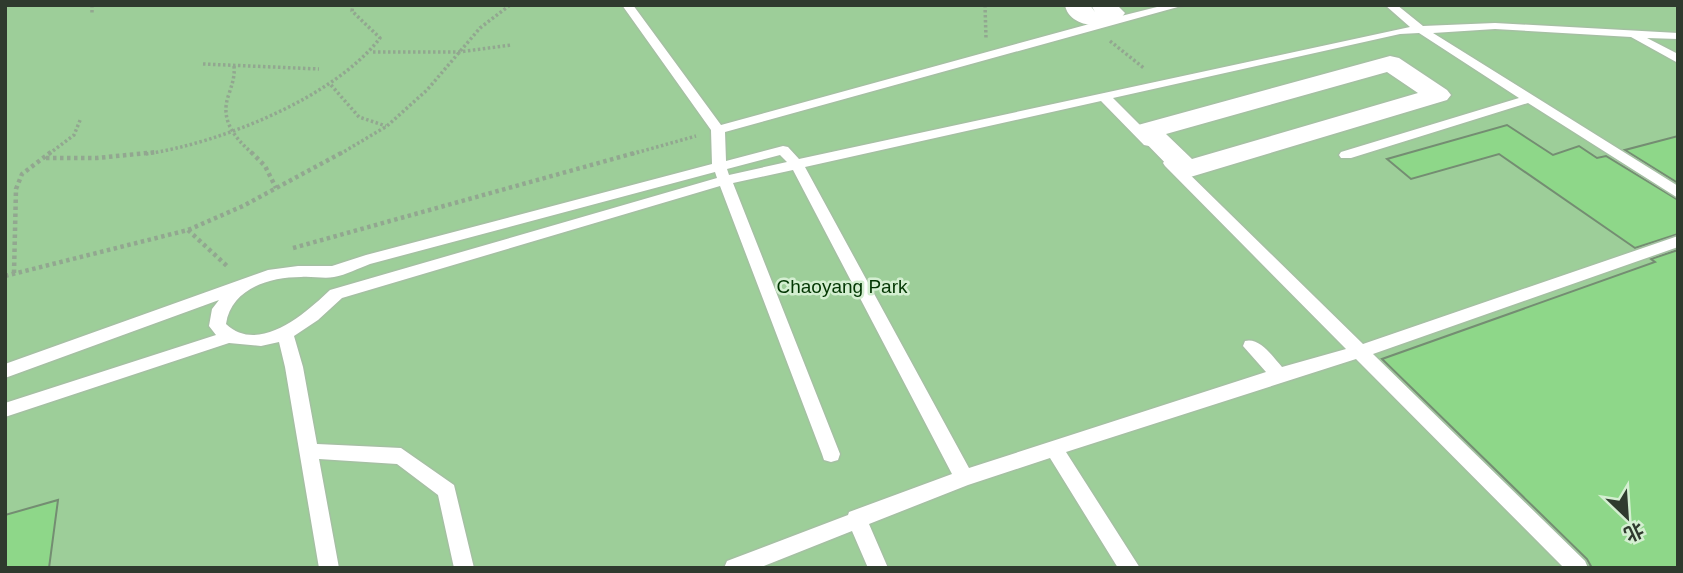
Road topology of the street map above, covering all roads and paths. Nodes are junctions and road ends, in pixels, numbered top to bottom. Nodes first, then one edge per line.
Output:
1 (92, 5) edge
2 (353, 5) edge
3 (510, 5) edge
4 (627, 5) edge
5 (985, 5) edge
6 (1079, 5) edge
7 (1102, 5) edge
8 (1180, 5) edge
9 (1390, 5) edge
10 (92, 15) dead end
11 (1088, 28) junction
12 (1418, 28) junction
13 (1632, 34) junction
14 (1678, 36) edge
15 (511, 45) dead end
16 (372, 52) junction
17 (459, 52) junction
18 (979, 59) junction
19 (1678, 59) edge
20 (204, 64) dead end
21 (234, 66) junction
22 (319, 69) dead end
23 (1165, 84) junction
24 (331, 85) junction
25 (1438, 95) joint
26 (1105, 98) junction
27 (1529, 99) junction
28 (81, 118) dead end
29 (387, 126) junction
30 (718, 130) junction
31 (228, 131) junction
32 (1346, 155) dead end
33 (46, 158) junction
34 (797, 166) junction
35 (722, 173) junction
36 (276, 188) junction
37 (1678, 193) edge
38 (188, 230) junction
39 (1678, 241) edge
40 (292, 248) dead end
41 (238, 263) dead end
42 (333, 272) junction
43 (14, 273) junction
44 (5, 276) edge
45 (240, 285) junction
46 (336, 294) junction
47 (285, 335) junction
48 (229, 337) junction
49 (1251, 346) dead end
50 (1361, 351) junction
51 (5, 371) edge
52 (1279, 375) junction
53 (5, 410) edge
54 (1053, 447) junction
55 (309, 450) junction
56 (831, 454) dead end
57 (964, 478) junction
58 (856, 518) junction
59 (330, 568) edge
60 (464, 568) edge
61 (734, 568) edge
62 (878, 568) edge
63 (1130, 568) edge
64 (1578, 568) edge

1 - 10 path
2 - 16 path
3 - 17 path
4 - 30 lane
5 - 18 path
6 - 7 street
8 - 11 lane
9 - 12 lane
11 - 18 lane
11 - 23 path
12 - 13 lane
12 - 23 lane
12 - 27 lane
13 - 14 lane
13 - 19 lane
15 - 17 path
16 - 17 path
16 - 24 path
17 - 29 path
18 - 30 lane
20 - 21 path
21 - 22 path
21 - 31 path
23 - 26 lane
24 - 29 path
24 - 31 path
25 - 25 street
26 - 34 lane
26 - 50 lane
27 - 32 lane
27 - 37 lane
28 - 33 path
29 - 36 path
30 - 35 lane
30 - 40 path
31 - 33 path
31 - 36 path
33 - 43 path
34 - 35 lane
34 - 57 lane
35 - 42 lane
35 - 46 lane
35 - 56 lane
36 - 38 path
38 - 41 path
38 - 43 path
39 - 50 lane
42 - 45 lane
42 - 46 lane
43 - 44 path
45 - 48 lane
45 - 51 lane
46 - 47 lane
47 - 48 lane
47 - 55 lane
48 - 53 lane
49 - 52 lane
50 - 52 lane
50 - 64 lane
52 - 54 lane
54 - 57 lane
54 - 63 lane
55 - 59 lane
55 - 60 lane
57 - 58 lane
58 - 61 lane
58 - 62 lane

